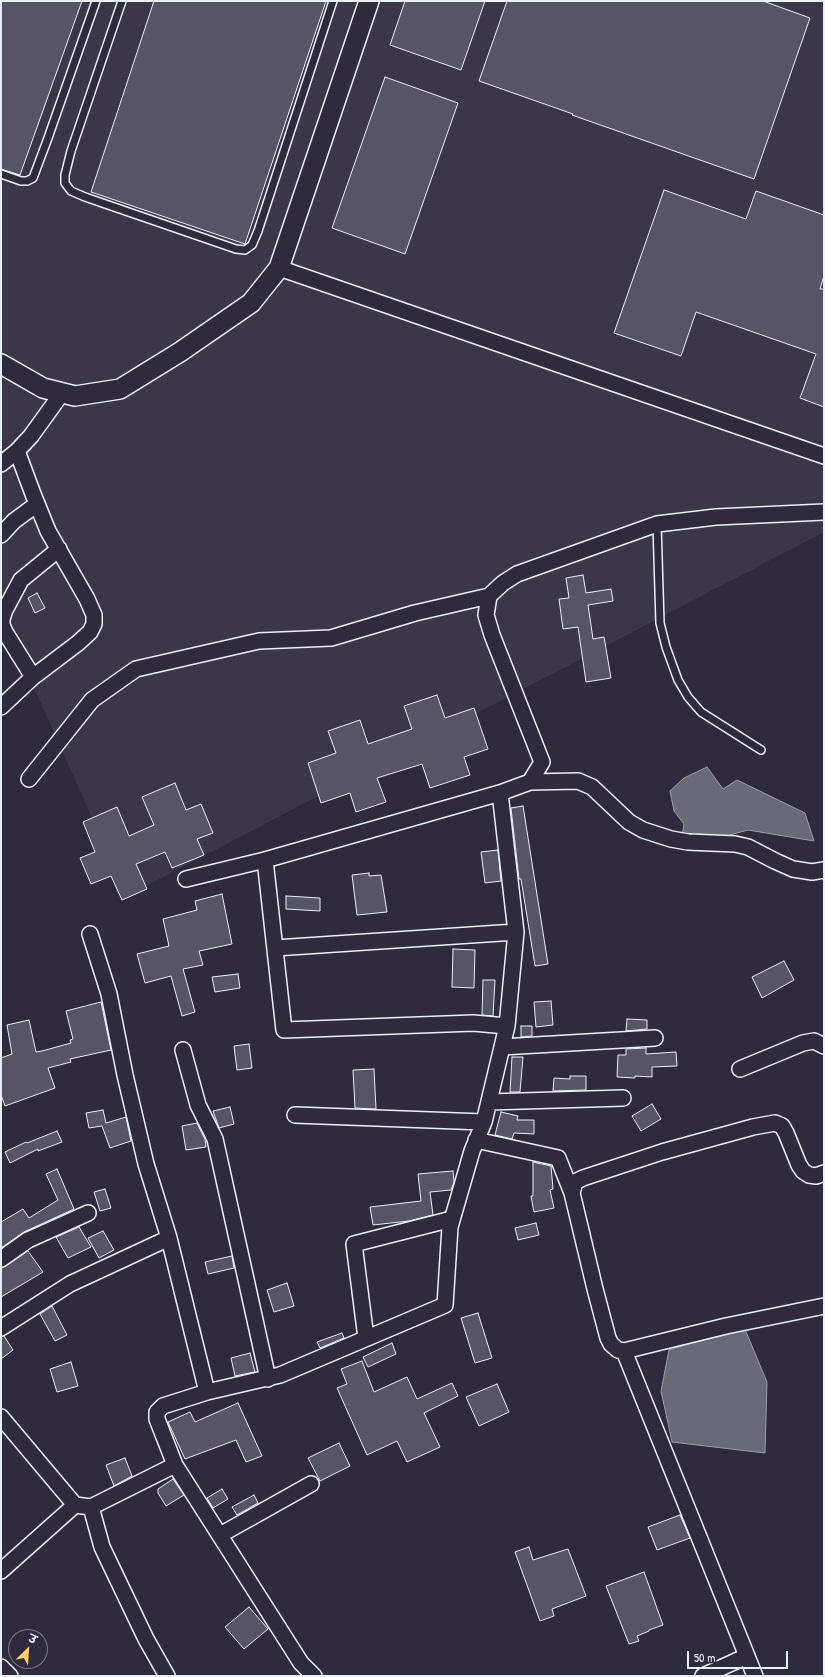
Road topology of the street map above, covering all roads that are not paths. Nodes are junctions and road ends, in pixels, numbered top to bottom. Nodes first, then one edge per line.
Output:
1 (96, 1) edge
2 (122, 1) edge
3 (333, 1) edge
4 (369, 1) edge
5 (1, 174) edge
6 (279, 268) junction
7 (1, 364) edge
8 (62, 393) junction
9 (17, 451) junction
10 (824, 456) edge
11 (1, 464) edge
12 (37, 504) junction
13 (824, 512) edge
14 (657, 524) junction
15 (1, 534) edge
16 (59, 550) junction
17 (489, 596) junction
18 (33, 677) junction
19 (1, 707) edge
20 (761, 750) dead end
21 (28, 780) dead end
22 (530, 782) junction
23 (500, 793) junction
24 (265, 860) junction
25 (824, 870) edge
26 (186, 879) dead end
27 (516, 932) junction
28 (90, 934) dead end
29 (275, 948) junction
30 (507, 1026) junction
31 (655, 1038) dead end
32 (824, 1046) edge
33 (502, 1047) junction
34 (183, 1050) dead end
35 (740, 1069) dead end
36 (623, 1098) dead end
37 (489, 1102) junction
38 (295, 1115) dead end
39 (484, 1122) junction
40 (476, 1140) junction
41 (824, 1173) edge
42 (572, 1193) junction
43 (88, 1213) dead end
44 (452, 1219) junction
45 (169, 1238) junction
46 (1, 1259) edge
47 (824, 1306) edge
48 (1, 1328) edge
49 (366, 1338) junction
50 (624, 1351) junction
51 (268, 1379) junction
52 (207, 1392) junction
53 (1, 1417) edge
54 (175, 1465) junction
55 (311, 1484) dead end
56 (75, 1505) junction
57 (91, 1507) junction
58 (220, 1535) junction
59 (1, 1571) edge
60 (747, 1656) junction
61 (1, 1667) edge
62 (300, 1670) edge
63 (10, 1676) edge
64 (168, 1676) edge
65 (314, 1676) edge
66 (703, 1676) edge
67 (755, 1676) edge

1 - 5 lane
2 - 3 lane
4 - 6 street
6 - 8 street
6 - 10 street
7 - 8 street
8 - 9 street
9 - 11 street
9 - 12 street
12 - 15 street
12 - 16 street
13 - 14 street
14 - 17 street
14 - 20 lane
16 - 18 street
16 - 18 street
17 - 21 street
17 - 22 street
18 - 19 street
22 - 23 street
22 - 25 street
23 - 24 street
23 - 27 street
24 - 26 street
24 - 29 street
27 - 29 street
27 - 30 street
28 - 45 street
29 - 30 street
30 - 33 street
31 - 33 street
32 - 35 street
33 - 37 street
34 - 51 street
36 - 37 street
37 - 39 street
38 - 39 street
39 - 40 street
40 - 42 street
40 - 44 street
41 - 42 street
42 - 50 street
43 - 46 street
44 - 49 street
44 - 49 street
45 - 48 street
45 - 52 street
47 - 50 street
49 - 51 street
50 - 60 street
51 - 52 street
52 - 54 street
53 - 56 street
54 - 57 street
54 - 58 street
55 - 58 street
56 - 57 street
56 - 59 street
57 - 64 street
58 - 62 street
60 - 66 street
60 - 67 street
61 - 63 street
62 - 65 street

